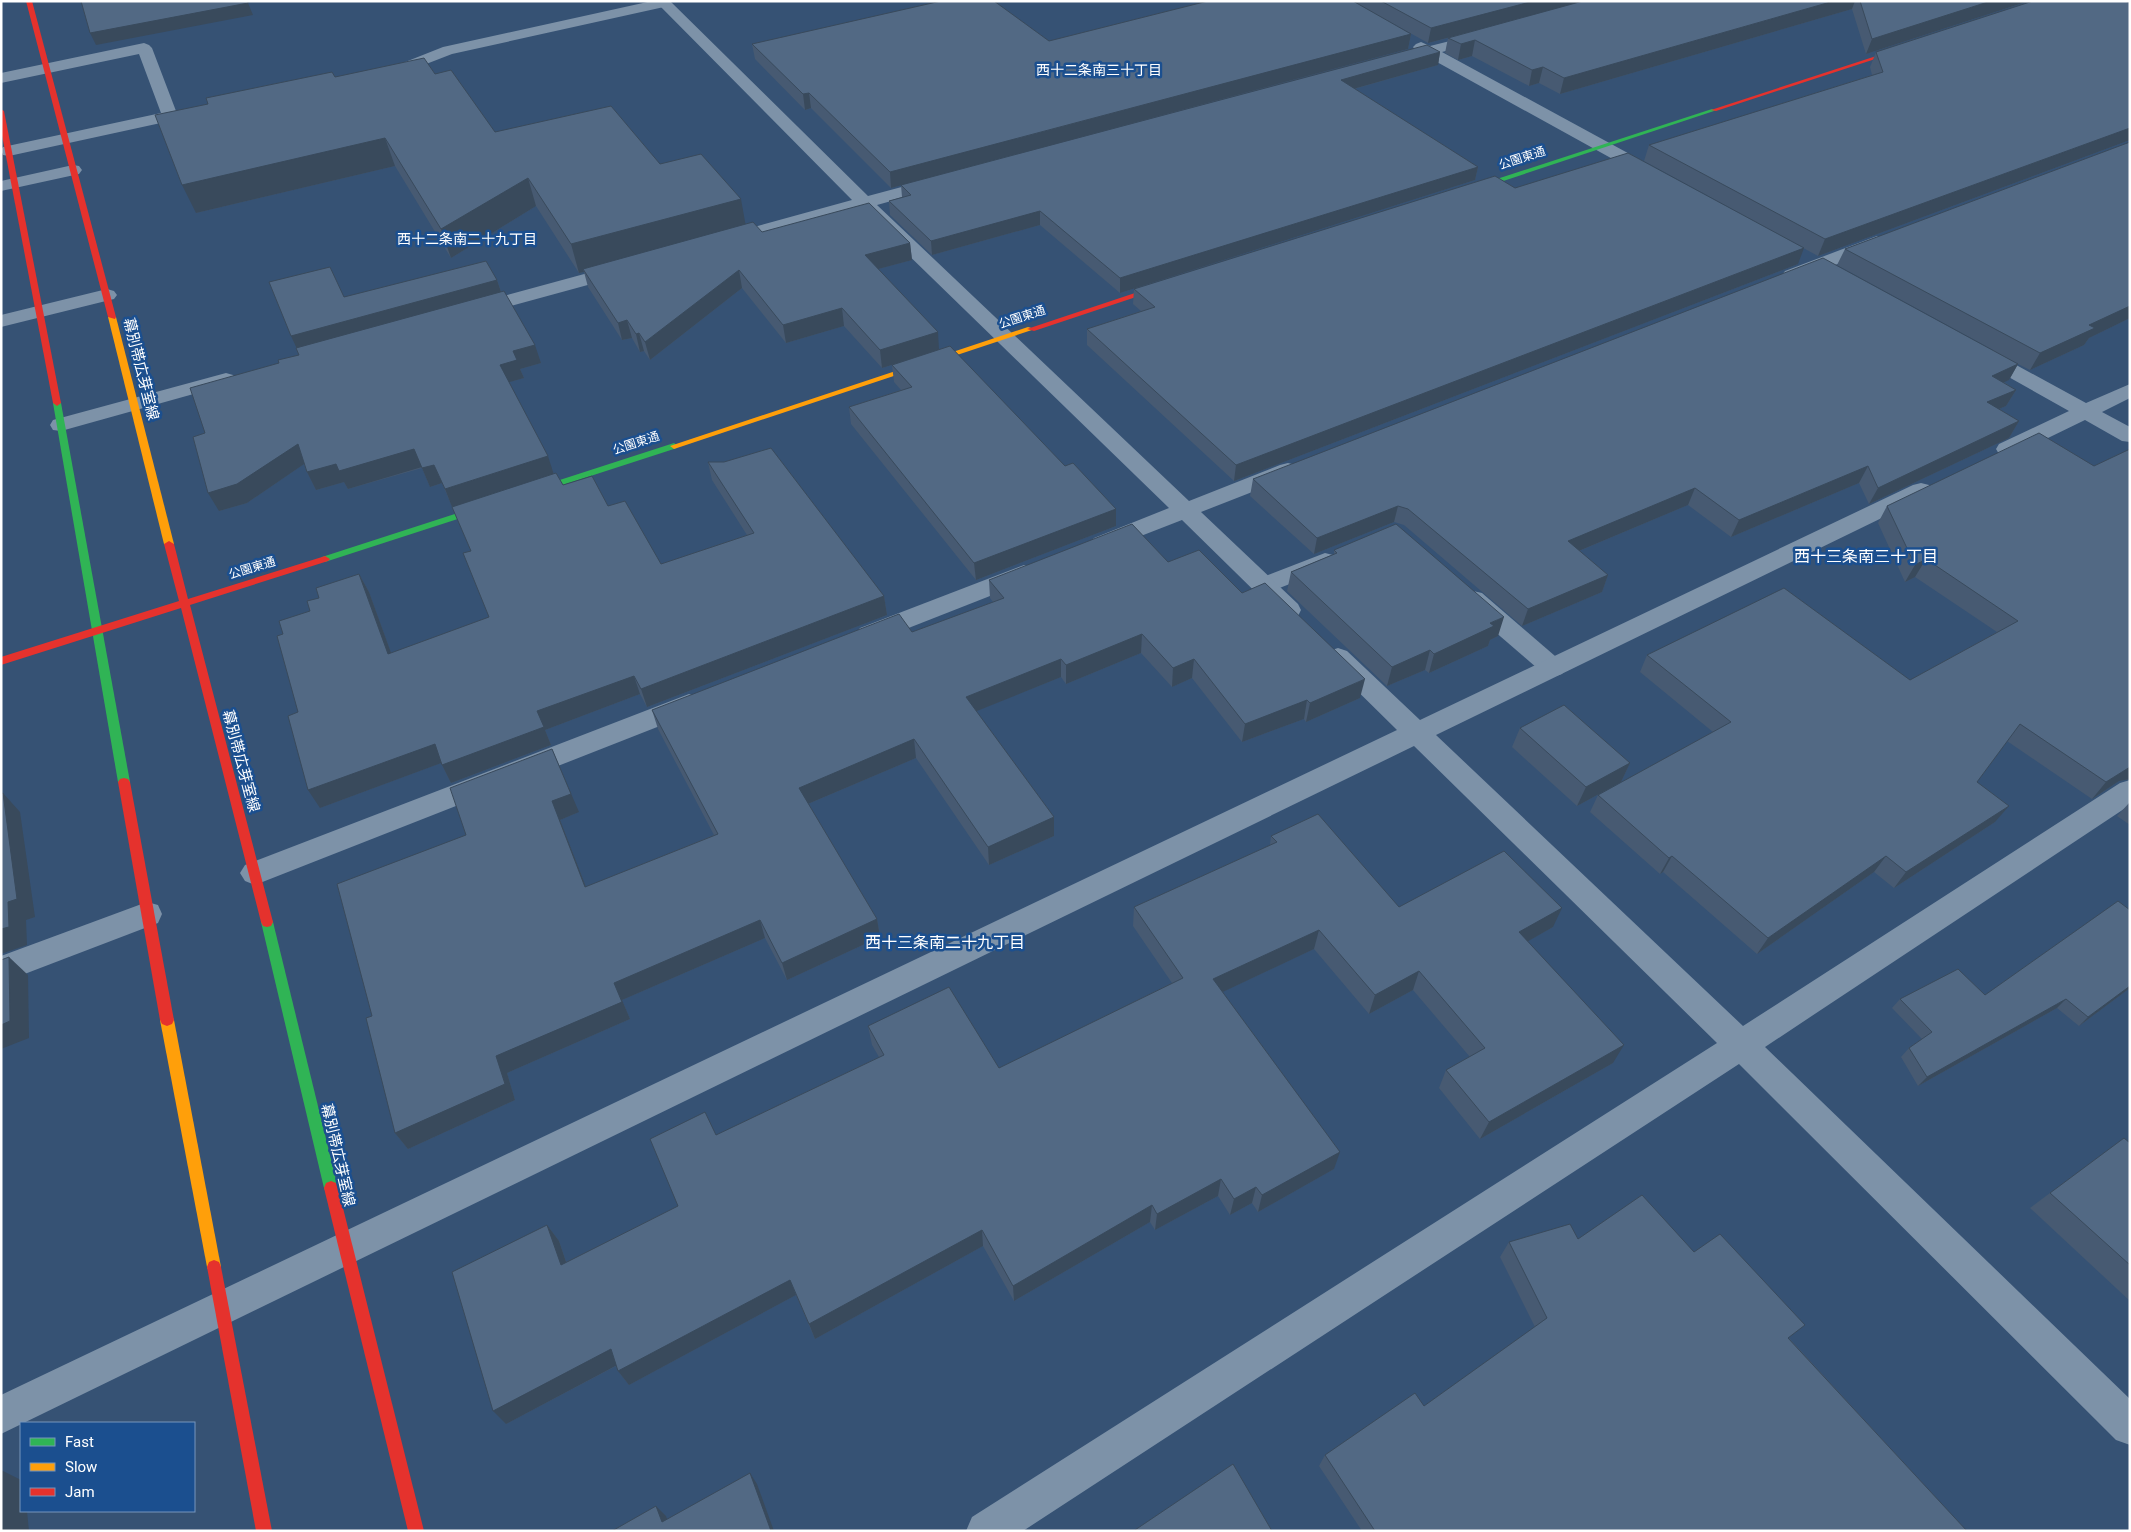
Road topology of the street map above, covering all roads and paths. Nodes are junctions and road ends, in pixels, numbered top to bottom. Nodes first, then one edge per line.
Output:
1 (28, 1) edge
2 (663, 2) edge
3 (1496, 33) edge
4 (1404, 38) edge
5 (1922, 43) edge
6 (1429, 51) junction
7 (1381, 64) edge
8 (46, 68) junction
9 (1, 78) edge
10 (374, 79) edge
11 (1, 111) edge
12 (207, 113) edge
13 (170, 116) junction
14 (66, 138) junction
15 (1602, 146) junction
16 (9, 151) junction
17 (73, 170) junction
18 (960, 177) edge
19 (1666, 181) edge
20 (8, 184) edge
21 (1450, 196) edge
22 (864, 202) junction
23 (1901, 233) edge
24 (710, 245) edge
25 (634, 266) edge
26 (1772, 282) edge
27 (1175, 283) edge
28 (107, 295) junction
29 (39, 312) junction
30 (461, 314) edge
31 (1, 321) edge
32 (1005, 337) junction
33 (1965, 345) edge
34 (240, 375) edge
35 (2130, 390) edge
36 (135, 404) junction
37 (2085, 411) junction
38 (61, 425) junction
39 (2130, 436) edge
40 (1987, 458) edge
41 (1307, 463) edge
42 (1943, 480) edge
43 (1186, 510) junction
44 (1083, 550) edge
45 (1343, 554) edge
46 (1046, 564) edge
47 (1455, 584) edge
48 (1264, 586) junction
49 (184, 603) junction
50 (98, 630) junction
51 (851, 641) edge
52 (1, 660) edge
53 (1553, 668) junction
54 (711, 695) edge
55 (1418, 733) junction
56 (2130, 791) edge
57 (255, 873) junction
58 (147, 914) junction
59 (1, 970) edge
60 (1742, 1045) junction
61 (345, 1249) junction
62 (221, 1308) junction
63 (1, 1415) edge
64 (2130, 1426) edge
65 (264, 1531) edge
66 (416, 1531) edge
67 (986, 1531) edge

1 - 8 main road, 幕別帯広芽室線
2 - 10 street
2 - 22 street
3 - 6 street
4 - 6 street
5 - 15 main road, 公園東通
6 - 7 street
6 - 15 street
8 - 9 street
8 - 13 street
8 - 14 main road, 幕別帯広芽室線
11 - 16 main road
12 - 13 street
13 - 14 street
14 - 16 street
14 - 17 main road, 幕別帯広芽室線
15 - 19 street
15 - 21 main road, 公園東通
16 - 20 main road
17 - 20 street
17 - 28 main road, 幕別帯広芽室線
18 - 22 street
20 - 29 main road
22 - 24 street
22 - 32 street
23 - 26 street
25 - 30 street
27 - 32 main road, 公園東通
28 - 29 street
28 - 36 main road, 幕別帯広芽室線
29 - 31 street
29 - 38 main road
32 - 43 street
32 - 49 main road, 公園東通
33 - 37 street
34 - 36 street
35 - 37 street
36 - 38 street
36 - 49 main road, 幕別帯広芽室線
37 - 39 street
37 - 40 street
38 - 50 main road
41 - 43 street
42 - 53 street
43 - 44 street
43 - 48 street
45 - 48 street
46 - 51 street
47 - 53 street
48 - 55 street
49 - 50 main road, 公園東通
49 - 57 main road, 幕別帯広芽室線
50 - 52 main road, 公園東通
50 - 58 main road
53 - 55 street
54 - 57 street
55 - 60 street
55 - 61 street
56 - 60 street
57 - 61 main road, 幕別帯広芽室線
58 - 59 street
58 - 62 main road
60 - 64 street
60 - 67 street
61 - 62 street
61 - 66 main road, 幕別帯広芽室線
62 - 63 street
62 - 65 main road

